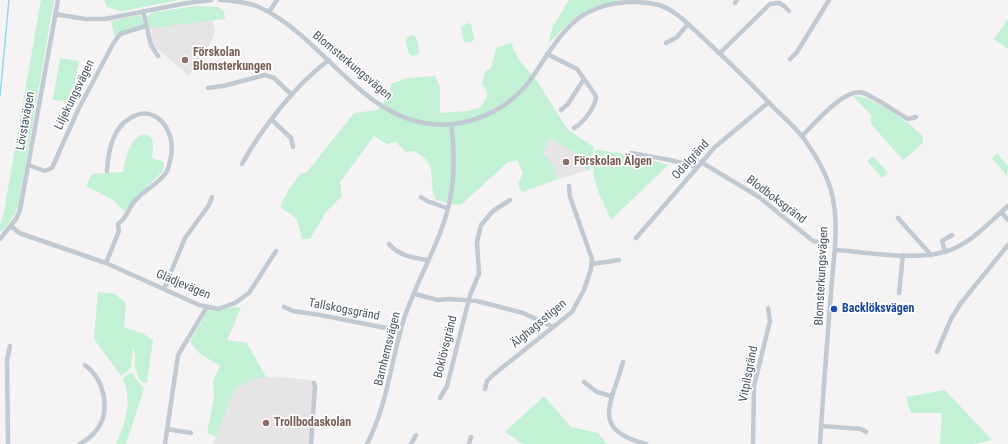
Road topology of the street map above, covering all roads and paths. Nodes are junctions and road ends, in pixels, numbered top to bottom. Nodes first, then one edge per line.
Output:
1 (58, 0) edge
2 (210, 0) edge
3 (220, 0) edge
4 (277, 0) edge
5 (829, 0) edge
6 (229, 1) edge
7 (662, 3) edge
8 (789, 11) dead end
9 (143, 12) junction
10 (269, 12) junction
11 (54, 14) junction
12 (688, 24) junction
13 (146, 26) junction
14 (666, 42) dead end
15 (720, 53) junction
16 (547, 54) junction
17 (158, 56) dead end
18 (790, 59) dead end
19 (329, 60) junction
20 (584, 79) junction
21 (208, 88) dead end
22 (292, 95) junction
23 (769, 102) junction
24 (561, 110) dead end
25 (916, 118) dead end
26 (272, 120) junction
27 (451, 124) junction
28 (574, 128) dead end
29 (802, 136) junction
30 (293, 147) dead end
31 (631, 153) dead end
32 (701, 162) junction
33 (242, 164) dead end
34 (28, 166) junction
35 (697, 167) junction
36 (107, 170) dead end
37 (569, 186) dead end
38 (212, 197) dead end
39 (421, 197) dead end
40 (510, 200) dead end
41 (1008, 206) edge
42 (447, 208) junction
43 (1001, 212) junction
44 (898, 218) dead end
45 (1008, 220) edge
46 (11, 226) junction
47 (952, 235) dead end
48 (636, 238) dead end
49 (0, 239) edge
50 (818, 242) dead end
51 (389, 244) dead end
52 (1008, 245) edge
53 (835, 250) junction
54 (276, 251) dead end
55 (945, 252) junction
56 (903, 255) junction
57 (931, 255) junction
58 (428, 260) junction
59 (619, 260) dead end
60 (106, 263) junction
61 (592, 264) junction
62 (164, 289) junction
63 (899, 293) dead end
64 (415, 294) junction
65 (469, 299) junction
66 (207, 308) junction
67 (284, 308) dead end
68 (768, 308) dead end
69 (553, 327) junction
70 (401, 331) junction
71 (10, 346) dead end
72 (937, 352) dead end
73 (623, 362) dead end
74 (86, 365) dead end
75 (584, 382) dead end
76 (314, 383) dead end
77 (485, 389) dead end
78 (611, 396) junction
79 (440, 398) dead end
80 (821, 426) junction
81 (167, 429) junction
82 (866, 432) dead end
83 (191, 433) dead end
84 (416, 435) dead end
85 (471, 437) dead end
86 (8, 444) edge
87 (80, 444) edge
88 (166, 444) edge
89 (311, 444) edge
90 (367, 444) edge
91 (411, 444) edge
92 (469, 444) edge
93 (646, 444) edge
94 (753, 444) edge
95 (820, 444) edge

1 - 11 street, Lövstavägen
2 - 9 street
3 - 6 street, Blomsterkungsvägen
4 - 10 street
5 - 18 street
6 - 10 street, Blomsterkungsvägen
7 - 12 street, Blomsterkungsvägen
7 - 16 street, Blomsterkungsvägen
8 - 15 street
9 - 11 street
9 - 13 street
10 - 19 street, Blomsterkungsvägen
11 - 34 street, Lövstavägen
12 - 14 street
12 - 15 street, Blomsterkungsvägen
13 - 17 street
13 - 34 street, Liljekungsvägen
15 - 23 street, Blomsterkungsvägen
16 - 20 street
16 - 27 street, Blomsterkungsvägen
19 - 22 street
19 - 27 street, Blomsterkungsvägen
20 - 24 street
20 - 28 street
21 - 22 street
22 - 26 street
23 - 29 street, Blomsterkungsvägen
23 - 32 street, Odalgränd
25 - 29 street
26 - 30 street
26 - 33 street
27 - 42 street, Barnhemsvägen
29 - 53 street, Blomsterkungsvägen
31 - 35 street
32 - 35 street, Odalgränd
32 - 50 street, Blodboksgränd
34 - 46 street, Lövstavägen
35 - 48 street, Odalgränd
36 - 60 street
37 - 61 street, Älghagsstigen
38 - 62 street
39 - 42 street
40 - 65 street, Boklövsgränd
41 - 43 street
42 - 58 street, Barnhemsvägen
43 - 45 street
43 - 55 street
44 - 57 street
46 - 49 street, Lövstavägen
46 - 60 street, Glädjevägen
47 - 55 street
51 - 58 street
52 - 72 street
53 - 56 street
53 - 80 street, Blomsterkungsvägen
54 - 66 street, Glädjevägen
55 - 57 street
56 - 57 street
56 - 63 street
58 - 64 street, Barnhemsvägen
59 - 61 street
60 - 62 street, Glädjevägen
61 - 69 street, Älghagsstigen
62 - 66 street, Glädjevägen
64 - 65 street
64 - 70 street, Barnhemsvägen
65 - 69 street
65 - 79 street, Boklövsgränd
66 - 81 street
67 - 70 street, Tallskogsgränd
68 - 94 street, Vitpilsgränd
69 - 77 street, Älghagsstigen
70 - 90 street, Barnhemsvägen
71 - 86 street
73 - 78 street
74 - 87 street
75 - 78 street
76 - 89 street
78 - 93 street
80 - 82 street
80 - 95 street, Blomsterkungsvägen
81 - 83 street
81 - 88 street
84 - 91 street
85 - 92 street

